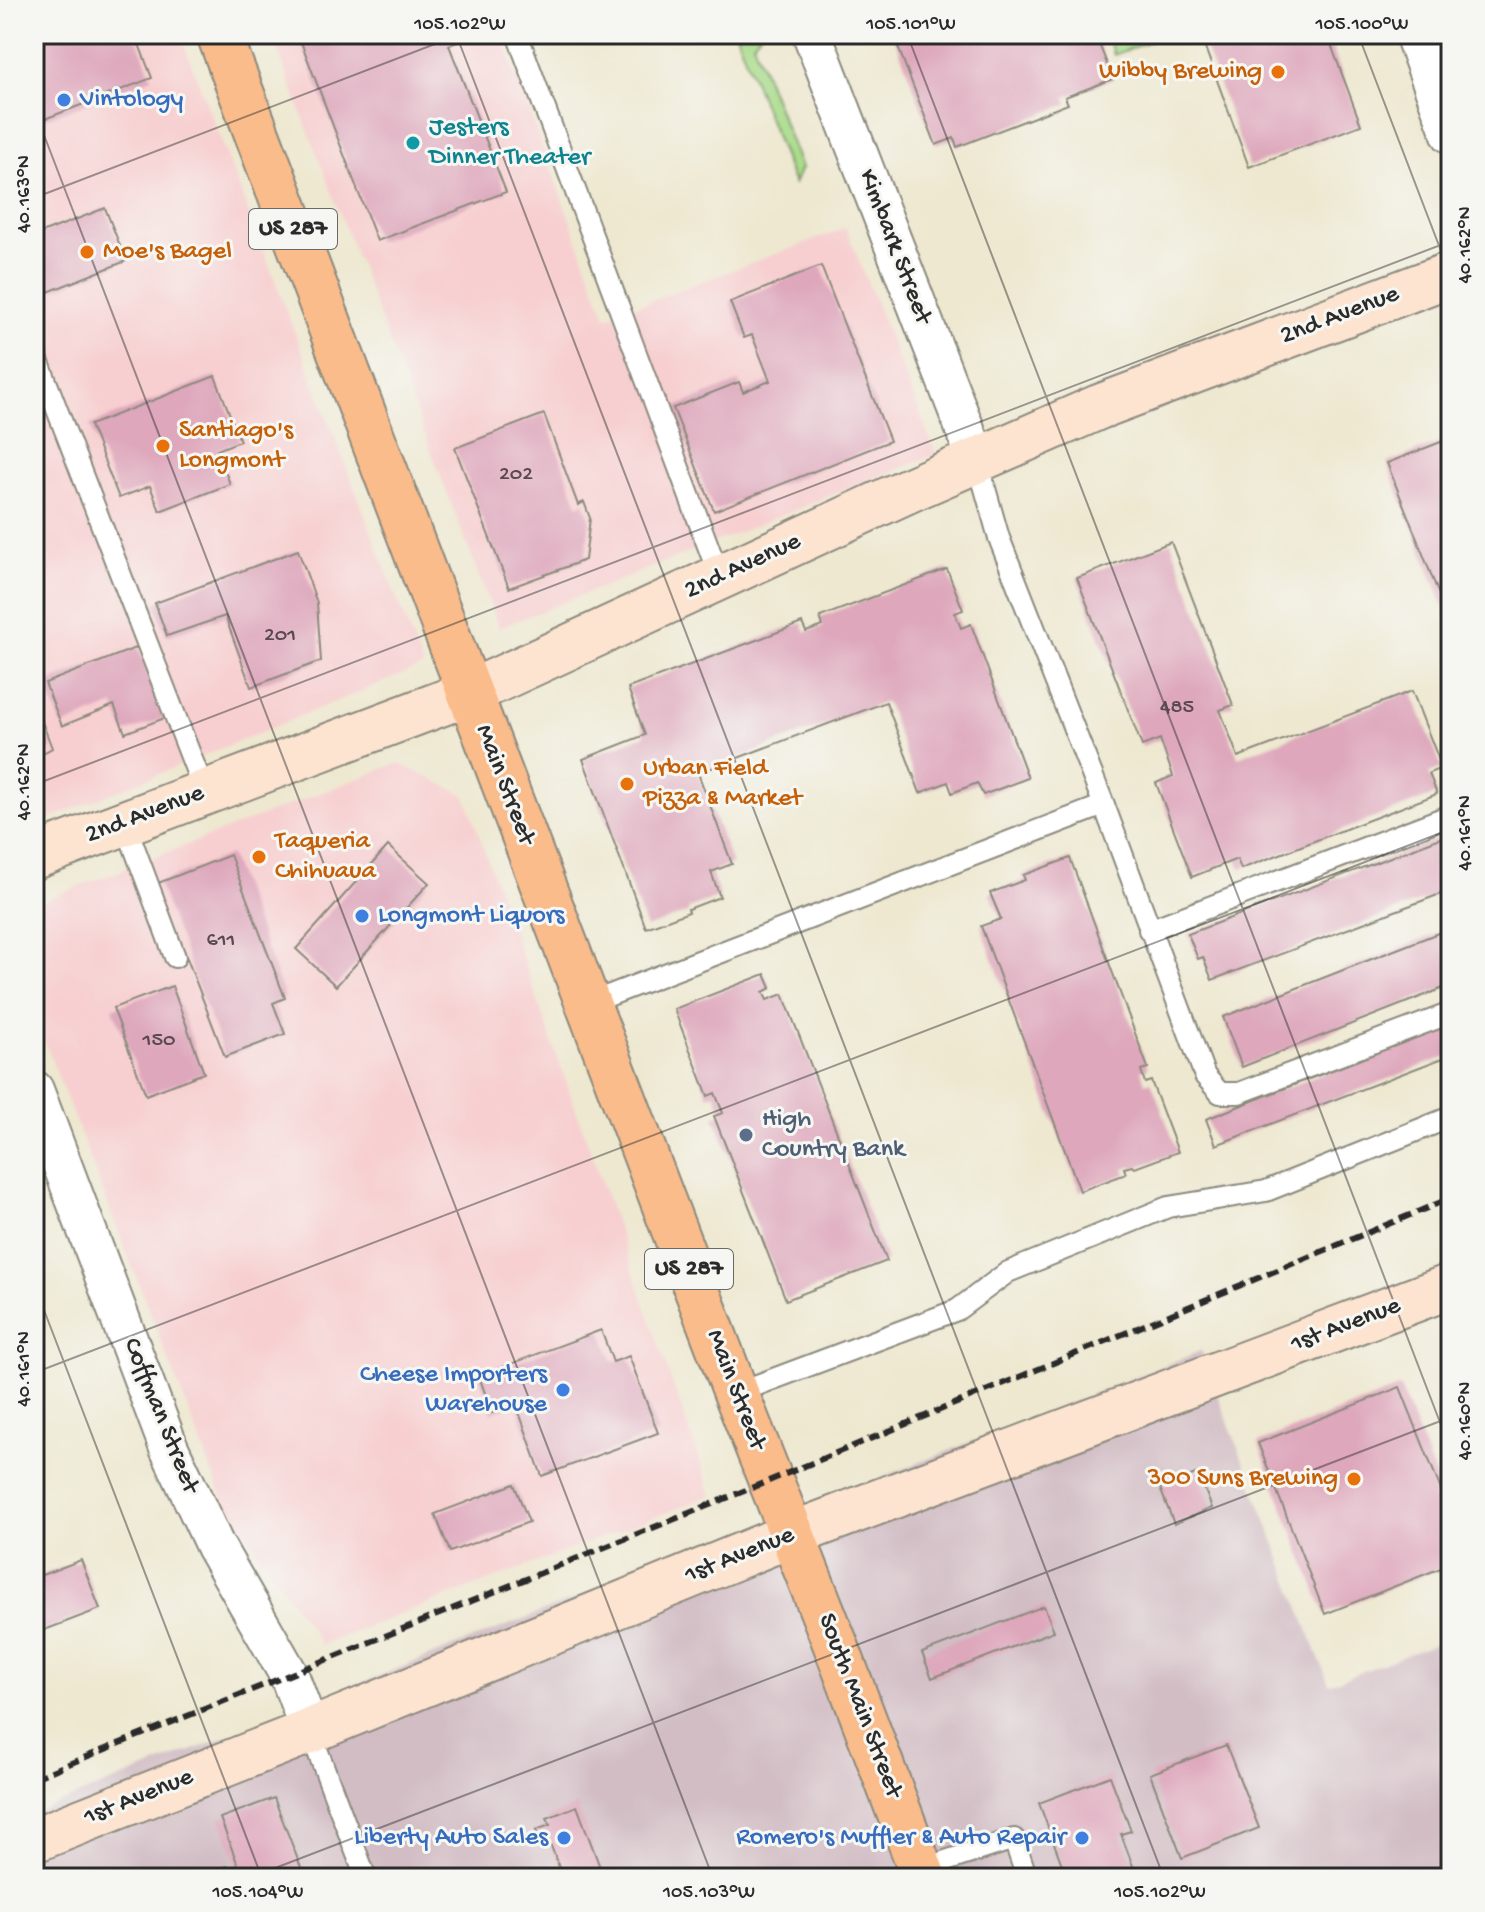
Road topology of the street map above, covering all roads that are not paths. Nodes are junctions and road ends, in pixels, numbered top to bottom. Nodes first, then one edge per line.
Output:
1 (219, 34) edge
2 (517, 34) edge
3 (812, 34) edge
4 (1414, 34) edge
5 (1451, 134) edge
6 (1451, 274) edge
7 (34, 350) edge
8 (977, 460) junction
9 (720, 578) junction
10 (469, 693) junction
11 (205, 793) junction
12 (1104, 805) junction
13 (1451, 815) edge
14 (125, 823) junction
15 (34, 857) edge
16 (1149, 930) junction
17 (175, 957) dead end
18 (587, 1004) junction
19 (1451, 1013) edge
20 (34, 1090) edge
21 (1451, 1117) edge
22 (1451, 1286) edge
23 (736, 1393) junction
24 (793, 1534) junction
25 (310, 1731) junction
26 (34, 1840) edge
27 (922, 1874) edge
28 (366, 1878) edge
29 (1027, 1878) edge

1 - 10 highway, Main Street / US 287
2 - 9 lane
3 - 8 street, Kimbark Street
4 - 5 street
6 - 8 street, 2nd Avenue
7 - 11 lane
8 - 9 street, 2nd Avenue
8 - 12 lane
9 - 10 street, 2nd Avenue
10 - 11 street, 2nd Avenue
10 - 18 highway, Main Street / US 287
11 - 14 street, 2nd Avenue
12 - 16 lane
12 - 18 lane
13 - 16 lane
14 - 15 street, 2nd Avenue
14 - 17 lane
16 - 19 lane
18 - 23 highway, Main Street / US 287
20 - 25 street, Coffman Street
21 - 23 lane
22 - 24 street, 1st Avenue
23 - 24 highway, Main Street / US 287
24 - 25 street, 1st Avenue
24 - 27 highway, South Main Street / US 287
25 - 26 street, 1st Avenue
25 - 28 lane
27 - 29 lane

